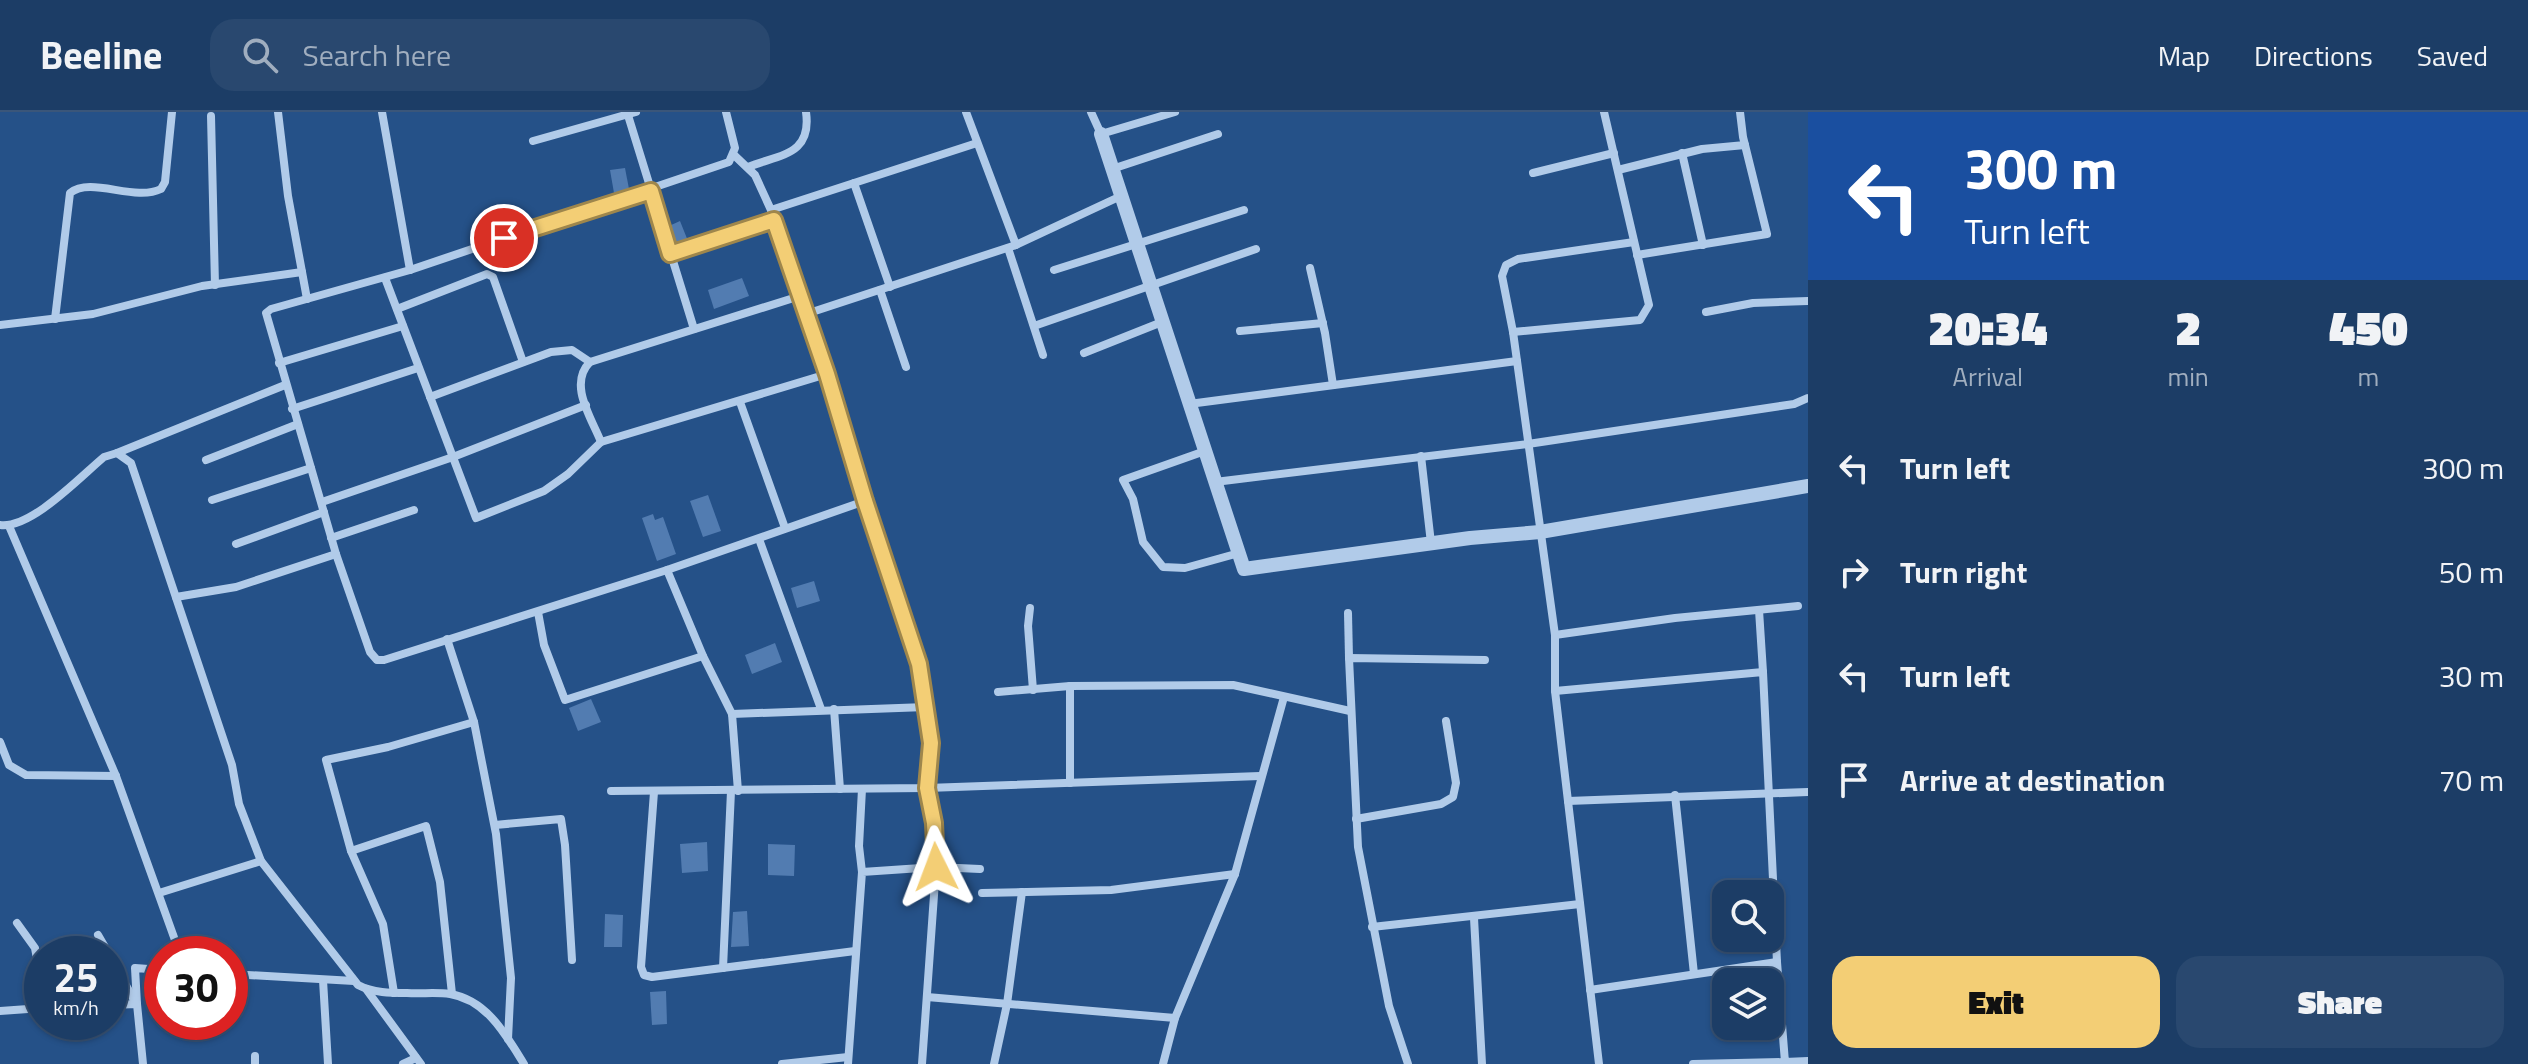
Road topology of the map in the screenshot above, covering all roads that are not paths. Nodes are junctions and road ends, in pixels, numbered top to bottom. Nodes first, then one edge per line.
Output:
1 (172, 112) edge
2 (278, 112) edge
3 (382, 112) edge
4 (726, 112) edge
5 (806, 112) edge
6 (966, 112) edge
7 (1091, 112) edge
8 (1175, 112) edge
9 (1604, 112) edge
10 (1740, 112) edge
11 (630, 113) edge
12 (211, 116) dead end
13 (1101, 134) junction
14 (1218, 134) dead end
15 (533, 141) dead end
16 (977, 143) junction
17 (1745, 145) junction
18 (1614, 153) junction
19 (1682, 153) junction
20 (734, 155) junction
21 (748, 167) junction
22 (1112, 169) junction
23 (1618, 170) junction
24 (1533, 173) dead end
25 (854, 183) junction
26 (651, 191) junction
27 (1121, 196) junction
28 (1244, 210) dead end
29 (772, 215) junction
30 (1634, 242) junction
31 (1136, 243) junction
32 (1703, 245) junction
33 (1012, 246) junction
34 (1256, 249) dead end
35 (670, 254) junction
36 (1637, 255) junction
37 (1310, 268) dead end
38 (410, 270) junction
39 (1054, 270) dead end
40 (302, 272) junction
41 (385, 278) junction
42 (1150, 284) junction
43 (215, 285) junction
44 (890, 287) junction
45 (880, 290) junction
46 (800, 296) junction
47 (307, 299) junction
48 (1808, 301) edge
49 (397, 309) junction
50 (1706, 312) dead end
51 (806, 314) junction
52 (55, 319) junction
53 (1162, 322) junction
54 (1323, 323) junction
55 (0, 325) edge
56 (403, 326) junction
57 (1034, 326) junction
58 (694, 329) junction
59 (1240, 331) dead end
60 (1513, 332) junction
61 (1084, 353) dead end
62 (1043, 355) dead end
63 (1517, 361) junction
64 (523, 362) junction
65 (590, 362) junction
66 (279, 363) junction
67 (906, 367) dead end
68 (418, 368) junction
69 (827, 374) junction
70 (285, 385) junction
71 (1333, 385) junction
72 (430, 397) junction
73 (1808, 398) edge
74 (740, 402) junction
75 (1189, 404) junction
76 (586, 405) junction
77 (292, 409) junction
78 (298, 424) junction
79 (601, 442) junction
80 (1528, 444) junction
81 (1205, 451) junction
82 (117, 453) junction
83 (1421, 456) junction
84 (453, 457) junction
85 (206, 460) dead end
86 (311, 468) junction
87 (1215, 482) junction
88 (1808, 486) edge
89 (212, 500) dead end
90 (865, 501) junction
91 (323, 507) junction
92 (414, 510) dead end
93 (5, 525) edge
94 (785, 528) junction
95 (1540, 532) junction
96 (331, 538) junction
97 (759, 539) junction
98 (1431, 543) junction
99 (236, 544) dead end
100 (1239, 553) junction
101 (336, 554) junction
102 (667, 570) junction
103 (176, 597) junction
104 (1798, 606) dead end
105 (1030, 608) dead end
106 (1759, 610) junction
107 (538, 612) junction
108 (1348, 613) dead end
109 (1555, 635) junction
110 (447, 639) junction
111 (703, 656) junction
112 (1349, 658) junction
113 (1485, 660) dead end
114 (1763, 672) junction
115 (1070, 686) junction
116 (1033, 690) junction
117 (1555, 691) junction
118 (998, 692) dead end
119 (1284, 697) junction
120 (926, 707) junction
121 (821, 709) junction
122 (834, 709) junction
123 (1350, 711) junction
124 (732, 714) junction
125 (1446, 721) dead end
126 (474, 722) junction
127 (0, 742) edge
128 (116, 776) junction
129 (1260, 776) junction
130 (1070, 783) junction
131 (927, 788) junction
132 (840, 789) junction
133 (862, 789) junction
134 (611, 791) dead end
135 (735, 791) junction
136 (654, 792) junction
137 (1808, 792) edge
138 (1768, 793) junction
139 (1675, 795) junction
140 (1568, 801) junction
141 (1356, 819) junction
142 (495, 825) junction
143 (351, 851) junction
144 (261, 861) junction
145 (936, 867) junction
146 (980, 869) dead end
147 (862, 872) junction
148 (1235, 874) junction
149 (1022, 892) junction
150 (159, 893) junction
151 (982, 893) dead end
152 (1580, 904) junction
153 (1474, 918) junction
154 (17, 923) dead end
155 (1372, 927) junction
156 (26, 936) edge
157 (174, 936) edge
158 (855, 951) junction
159 (572, 960) dead end
160 (1777, 962) junction
161 (723, 968) junction
162 (144, 969) edge
163 (1694, 974) junction
164 (248, 975) edge
165 (323, 980) junction
166 (354, 981) junction
167 (128, 988) edge
168 (366, 989) junction
169 (1590, 990) junction
170 (394, 993) junction
171 (452, 994) junction
172 (927, 997) junction
173 (128, 1004) edge
174 (137, 1004) junction
175 (1007, 1004) junction
176 (24, 1009) edge
177 (0, 1011) edge
178 (1175, 1018) junction
179 (508, 1039) junction
180 (848, 1060) edge
181 (418, 1061) edge
182 (1808, 1061) edge
183 (1785, 1063) edge
184 (143, 1064) edge
185 (328, 1064) edge
186 (403, 1064) edge
187 (524, 1064) edge
188 (782, 1064) edge
189 (922, 1064) edge
190 (994, 1064) edge
191 (1163, 1064) edge
192 (1408, 1064) edge
193 (1482, 1064) edge
194 (1599, 1064) edge
195 (1693, 1064) edge

1 - 52 street
2 - 40 street
3 - 38 street
4 - 20 street
5 - 21 street
6 - 16 street
7 - 13 street
8 - 13 street
9 - 18 street
10 - 17 street
11 - 15 street
11 - 26 street
12 - 43 street
13 - 22 street
14 - 22 street
16 - 25 street
16 - 33 street
17 - 19 street
17 - 32 street
18 - 23 street
18 - 24 street
19 - 23 street
19 - 32 street
20 - 21 street
20 - 26 street
21 - 29 street
22 - 27 street
23 - 30 street
25 - 29 street
25 - 44 street
26 - 35 street
26 - 38 street
27 - 31 street
27 - 33 street
28 - 31 street
29 - 35 street
29 - 46 street
30 - 36 street
30 - 60 street
31 - 39 street
31 - 42 street
32 - 36 street
33 - 44 street
33 - 57 street
34 - 42 street
35 - 58 street
36 - 60 street
37 - 54 street
38 - 41 street
40 - 43 street
40 - 47 street
41 - 47 street
41 - 49 street
42 - 53 street
42 - 57 street
43 - 52 street
44 - 45 street
45 - 51 street
45 - 67 street
46 - 51 street
46 - 58 street
47 - 66 street
48 - 50 street
49 - 56 street
49 - 64 street
51 - 69 street
52 - 55 street
53 - 61 street
53 - 75 street
54 - 59 street
54 - 71 street
56 - 66 street
56 - 68 street
57 - 62 street
58 - 65 street
60 - 63 street
63 - 71 street
63 - 80 street
64 - 65 street
64 - 72 street
65 - 76 street
66 - 70 street
68 - 72 street
68 - 77 street
69 - 74 street
69 - 90 street
70 - 77 street
70 - 82 street
71 - 75 street
72 - 84 street
73 - 80 street
74 - 79 street
74 - 94 street
75 - 81 street
76 - 79 street
76 - 84 street
77 - 78 street
78 - 85 street
78 - 86 street
79 - 84 street
80 - 83 street
80 - 95 street
81 - 87 street
81 - 100 street
82 - 93 street
82 - 103 street
83 - 87 street
83 - 98 street
84 - 91 street
86 - 89 street
86 - 91 street
87 - 100 street
88 - 95 street
90 - 94 street
90 - 120 street
91 - 96 street
91 - 99 street
92 - 96 street
93 - 128 street
94 - 97 street
95 - 98 street
95 - 109 street
96 - 101 street
97 - 102 street
97 - 121 street
98 - 100 street
101 - 103 street
101 - 110 street
102 - 107 street
102 - 111 street
103 - 144 street
104 - 106 street
105 - 116 street
106 - 109 street
106 - 114 street
107 - 110 street
107 - 111 street
108 - 112 street
109 - 117 street
110 - 126 street
111 - 124 street
112 - 113 street
112 - 123 street
114 - 117 street
114 - 138 street
115 - 116 street
115 - 119 street
115 - 130 street
116 - 118 street
117 - 140 street
119 - 123 street
119 - 129 street
120 - 122 street
120 - 131 street
121 - 122 street
121 - 124 street
122 - 132 street
123 - 141 street
124 - 135 street
125 - 141 street
126 - 142 street
126 - 143 street
127 - 128 street
128 - 150 street
129 - 130 street
129 - 148 street
130 - 131 street
131 - 133 street
131 - 145 street
132 - 133 street
132 - 135 street
133 - 147 street
134 - 136 street
135 - 136 street
135 - 161 street
136 - 161 street
137 - 138 street
138 - 139 street
138 - 160 street
139 - 140 street
139 - 163 street
140 - 152 street
141 - 155 street
142 - 159 street
142 - 179 street
143 - 170 street
143 - 171 street
144 - 150 street
144 - 166 street
145 - 146 street
145 - 147 street
145 - 172 street
147 - 158 street
148 - 149 street
148 - 178 street
149 - 151 street
149 - 175 street
150 - 157 street
152 - 153 street
152 - 169 street
153 - 155 street
153 - 193 street
154 - 156 street
155 - 192 street
158 - 161 street
158 - 180 street
160 - 163 street
160 - 183 street
162 - 174 street
163 - 169 street
164 - 165 street
165 - 166 street
165 - 185 street
166 - 168 street
167 - 174 street
168 - 170 street
168 - 181 street
169 - 194 street
170 - 171 street
171 - 179 street
172 - 175 street
172 - 189 street
173 - 174 street
174 - 184 street
175 - 178 street
175 - 190 street
176 - 177 street
178 - 191 street
179 - 187 street
180 - 188 street
181 - 186 street
182 - 183 street
183 - 195 street

